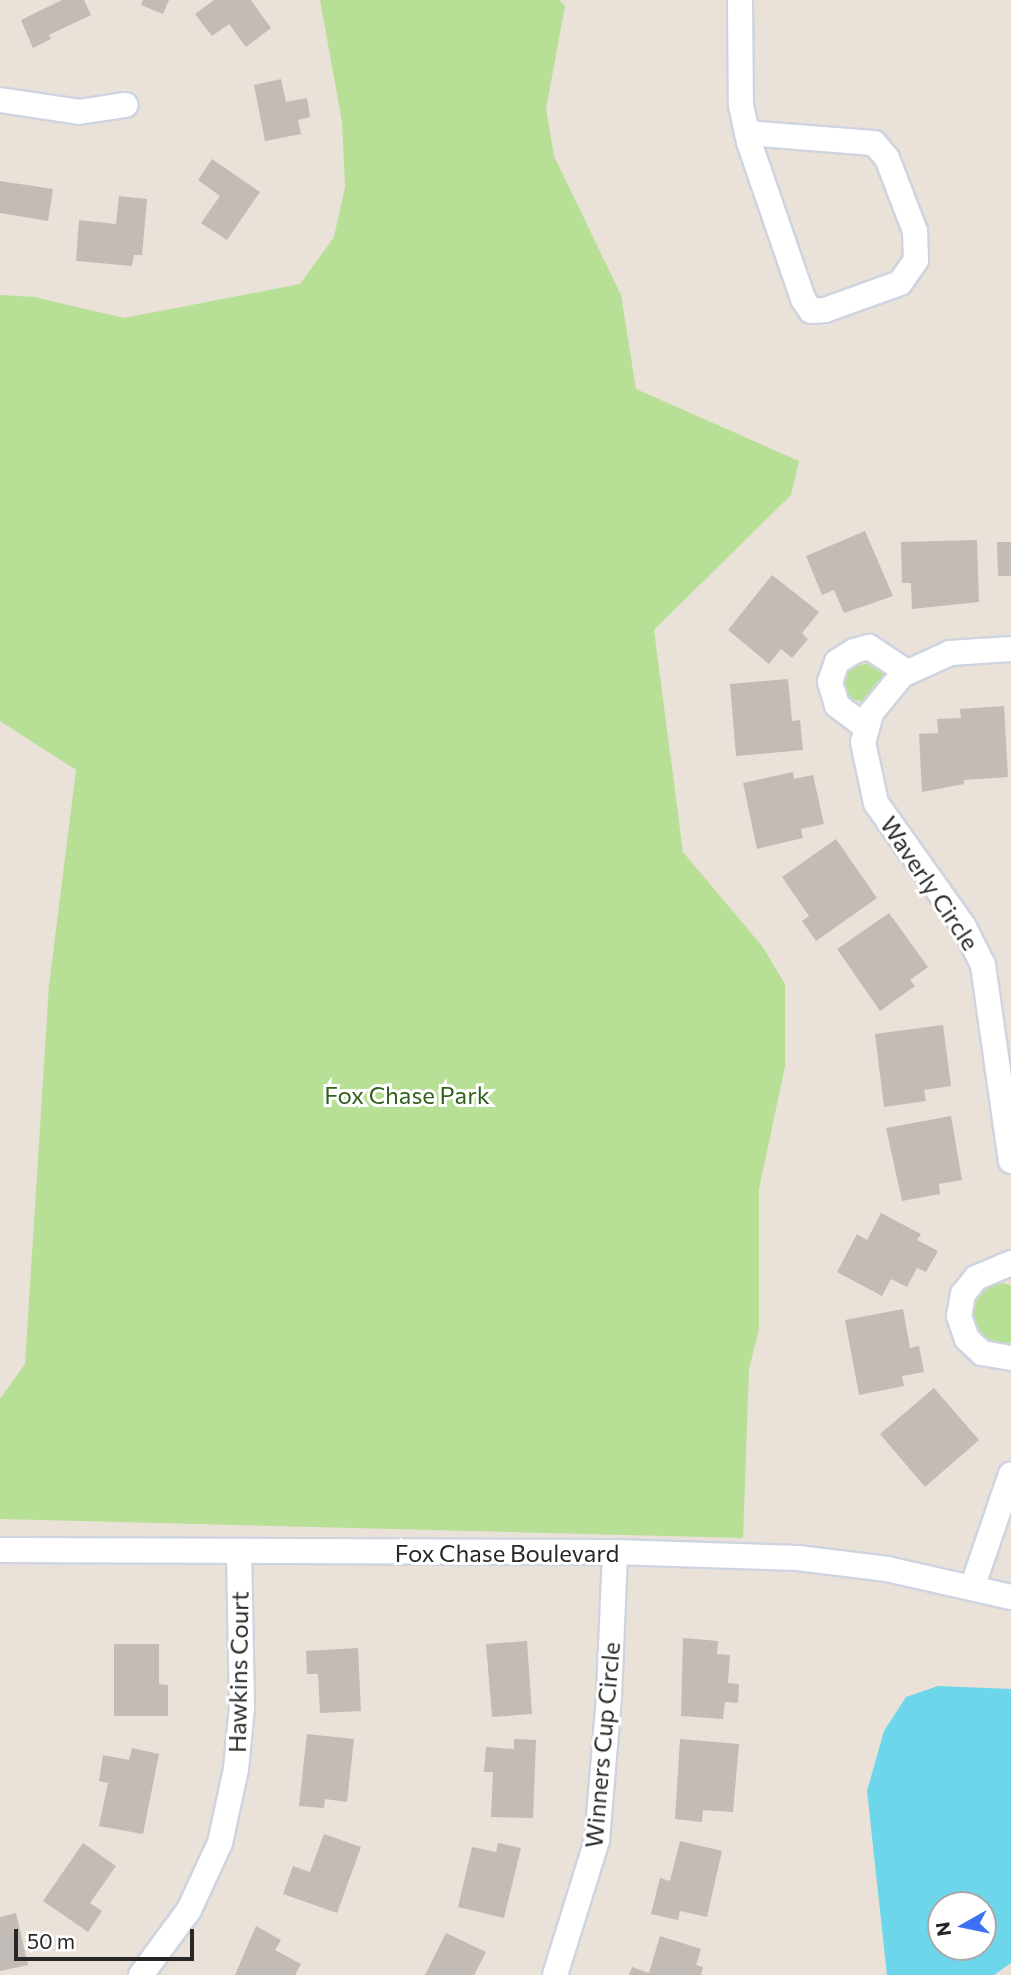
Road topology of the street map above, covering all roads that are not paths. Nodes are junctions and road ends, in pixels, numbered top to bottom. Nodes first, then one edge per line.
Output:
1 (740, 0) edge
2 (0, 100) edge
3 (125, 105) dead end
4 (747, 134) junction
5 (1011, 649) edge
6 (906, 672) junction
7 (867, 728) junction
8 (1002, 1007) edge
9 (1011, 1161) edge
10 (1011, 1263) edge
11 (1011, 1358) edge
12 (1011, 1474) edge
13 (0, 1550) edge
14 (614, 1552) junction
15 (239, 1553) junction
16 (972, 1588) junction
17 (1011, 1597) edge
18 (141, 1975) edge
19 (555, 1975) edge

1 - 4 street
2 - 3 street
4 - 4 street
5 - 6 street, Waverly Circle
6 - 7 street, Waverly Circle
6 - 7 street
7 - 8 street, Waverly Circle
8 - 9 street, Waverly Circle
10 - 11 street
12 - 16 street
13 - 15 street, Fox Chase Boulevard
14 - 15 street, Fox Chase Boulevard
14 - 16 street, Fox Chase Boulevard
14 - 19 street, Winners Cup Circle
15 - 18 street, Hawkins Court
16 - 17 street, Fox Chase Boulevard

